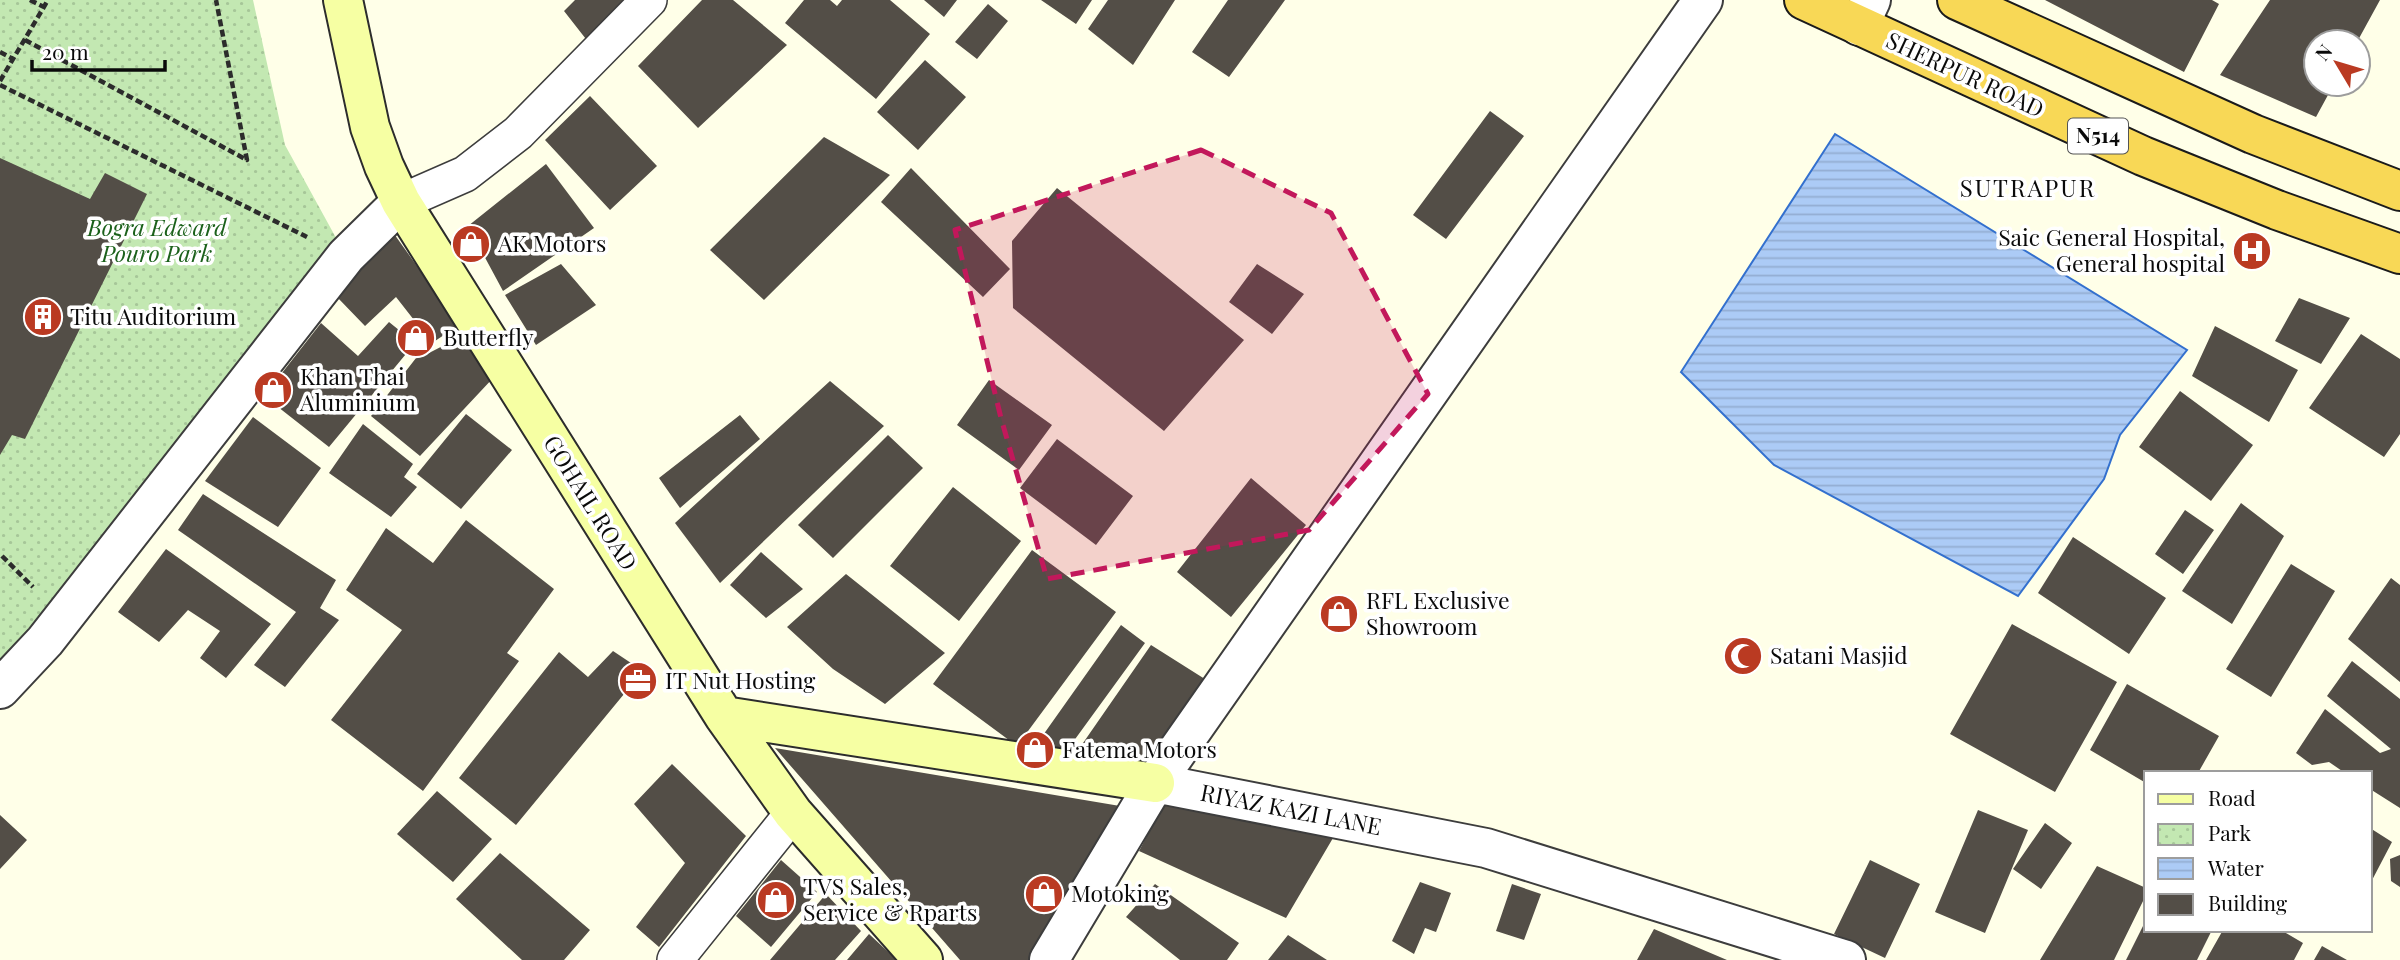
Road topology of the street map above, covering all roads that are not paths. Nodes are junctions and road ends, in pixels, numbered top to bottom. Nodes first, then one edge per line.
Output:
1 (343, 0) edge
2 (649, 0) edge
3 (1703, 0) edge
4 (1804, 0) edge
5 (1957, 0) edge
6 (1865, 13) edge
7 (2400, 191) edge
8 (401, 202) junction
9 (2400, 254) edge
10 (0, 689) edge
11 (724, 716) junction
12 (1155, 783) junction
13 (793, 813) junction
14 (675, 960) edge
15 (923, 960) edge
16 (1049, 960) edge
17 (1846, 960) edge

1 - 8 main road, GOHAIL ROAD
2 - 8 street
3 - 12 street
4 - 6 highway, SHERPUR ROAD / N514
5 - 7 highway
6 - 9 highway, SHERPUR ROAD / N514
8 - 10 street
8 - 11 main road, GOHAIL ROAD
11 - 12 main road, RIYAZ KAZI LANE
11 - 13 main road, GOHAIL ROAD
12 - 16 street
12 - 17 street, RIYAZ KAZI LANE
13 - 14 street
13 - 15 main road, GOHAIL ROAD

